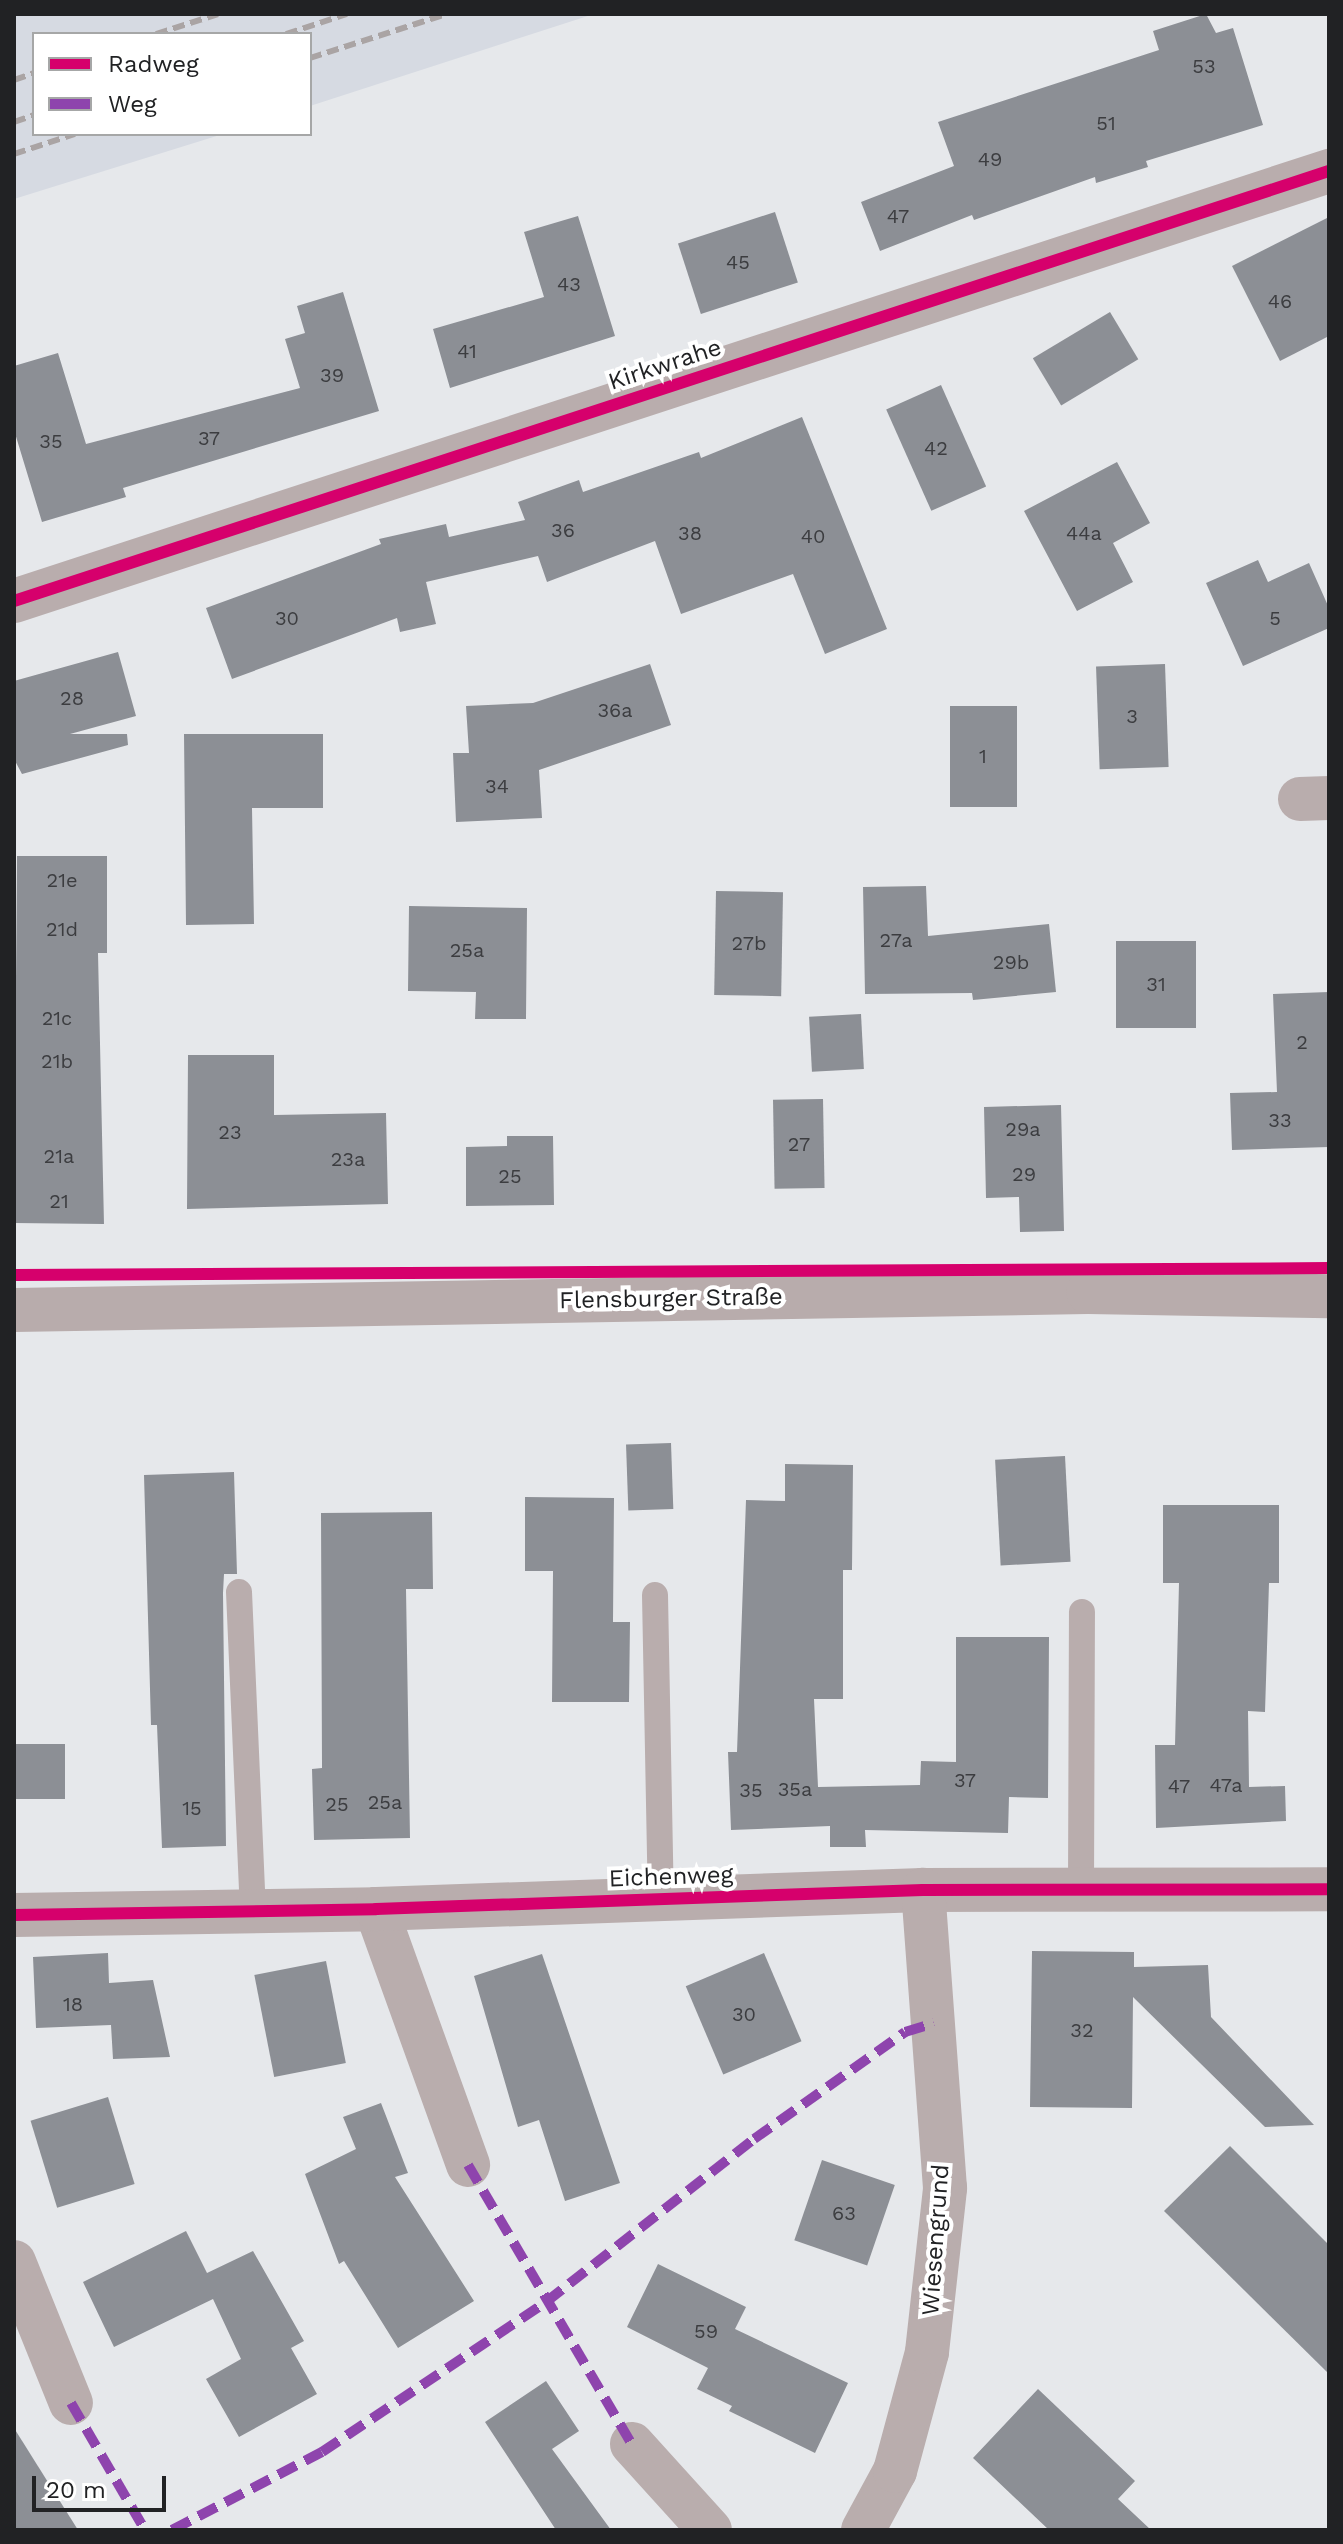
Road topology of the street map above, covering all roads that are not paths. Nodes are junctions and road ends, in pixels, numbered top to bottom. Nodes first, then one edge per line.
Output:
1 (1329, 171) edge
2 (14, 601) edge
3 (1329, 1296) edge
4 (14, 1310) edge
5 (239, 1592) dead end
6 (655, 1595) dead end
7 (1082, 1612) dead end
8 (1081, 1888) junction
9 (1329, 1889) edge
10 (923, 1890) junction
11 (661, 1899) junction
12 (376, 1909) junction
13 (253, 1912) junction
14 (14, 1915) edge
15 (468, 2165) dead end
16 (14, 2262) edge
17 (71, 2403) dead end
18 (632, 2444) dead end
19 (710, 2530) edge
20 (863, 2530) edge

1 - 2 street, Kirkwrahe
3 - 4 street, Flensburger Straße
5 - 13 lane
6 - 11 lane, Eichenweg
7 - 8 lane
8 - 9 street, Eichenweg
8 - 10 street, Eichenweg
10 - 11 street, Eichenweg
10 - 20 street, Wiesengrund
11 - 12 street, Eichenweg
12 - 13 street, Eichenweg
12 - 15 street
13 - 14 street, Eichenweg
16 - 17 street
18 - 19 street

